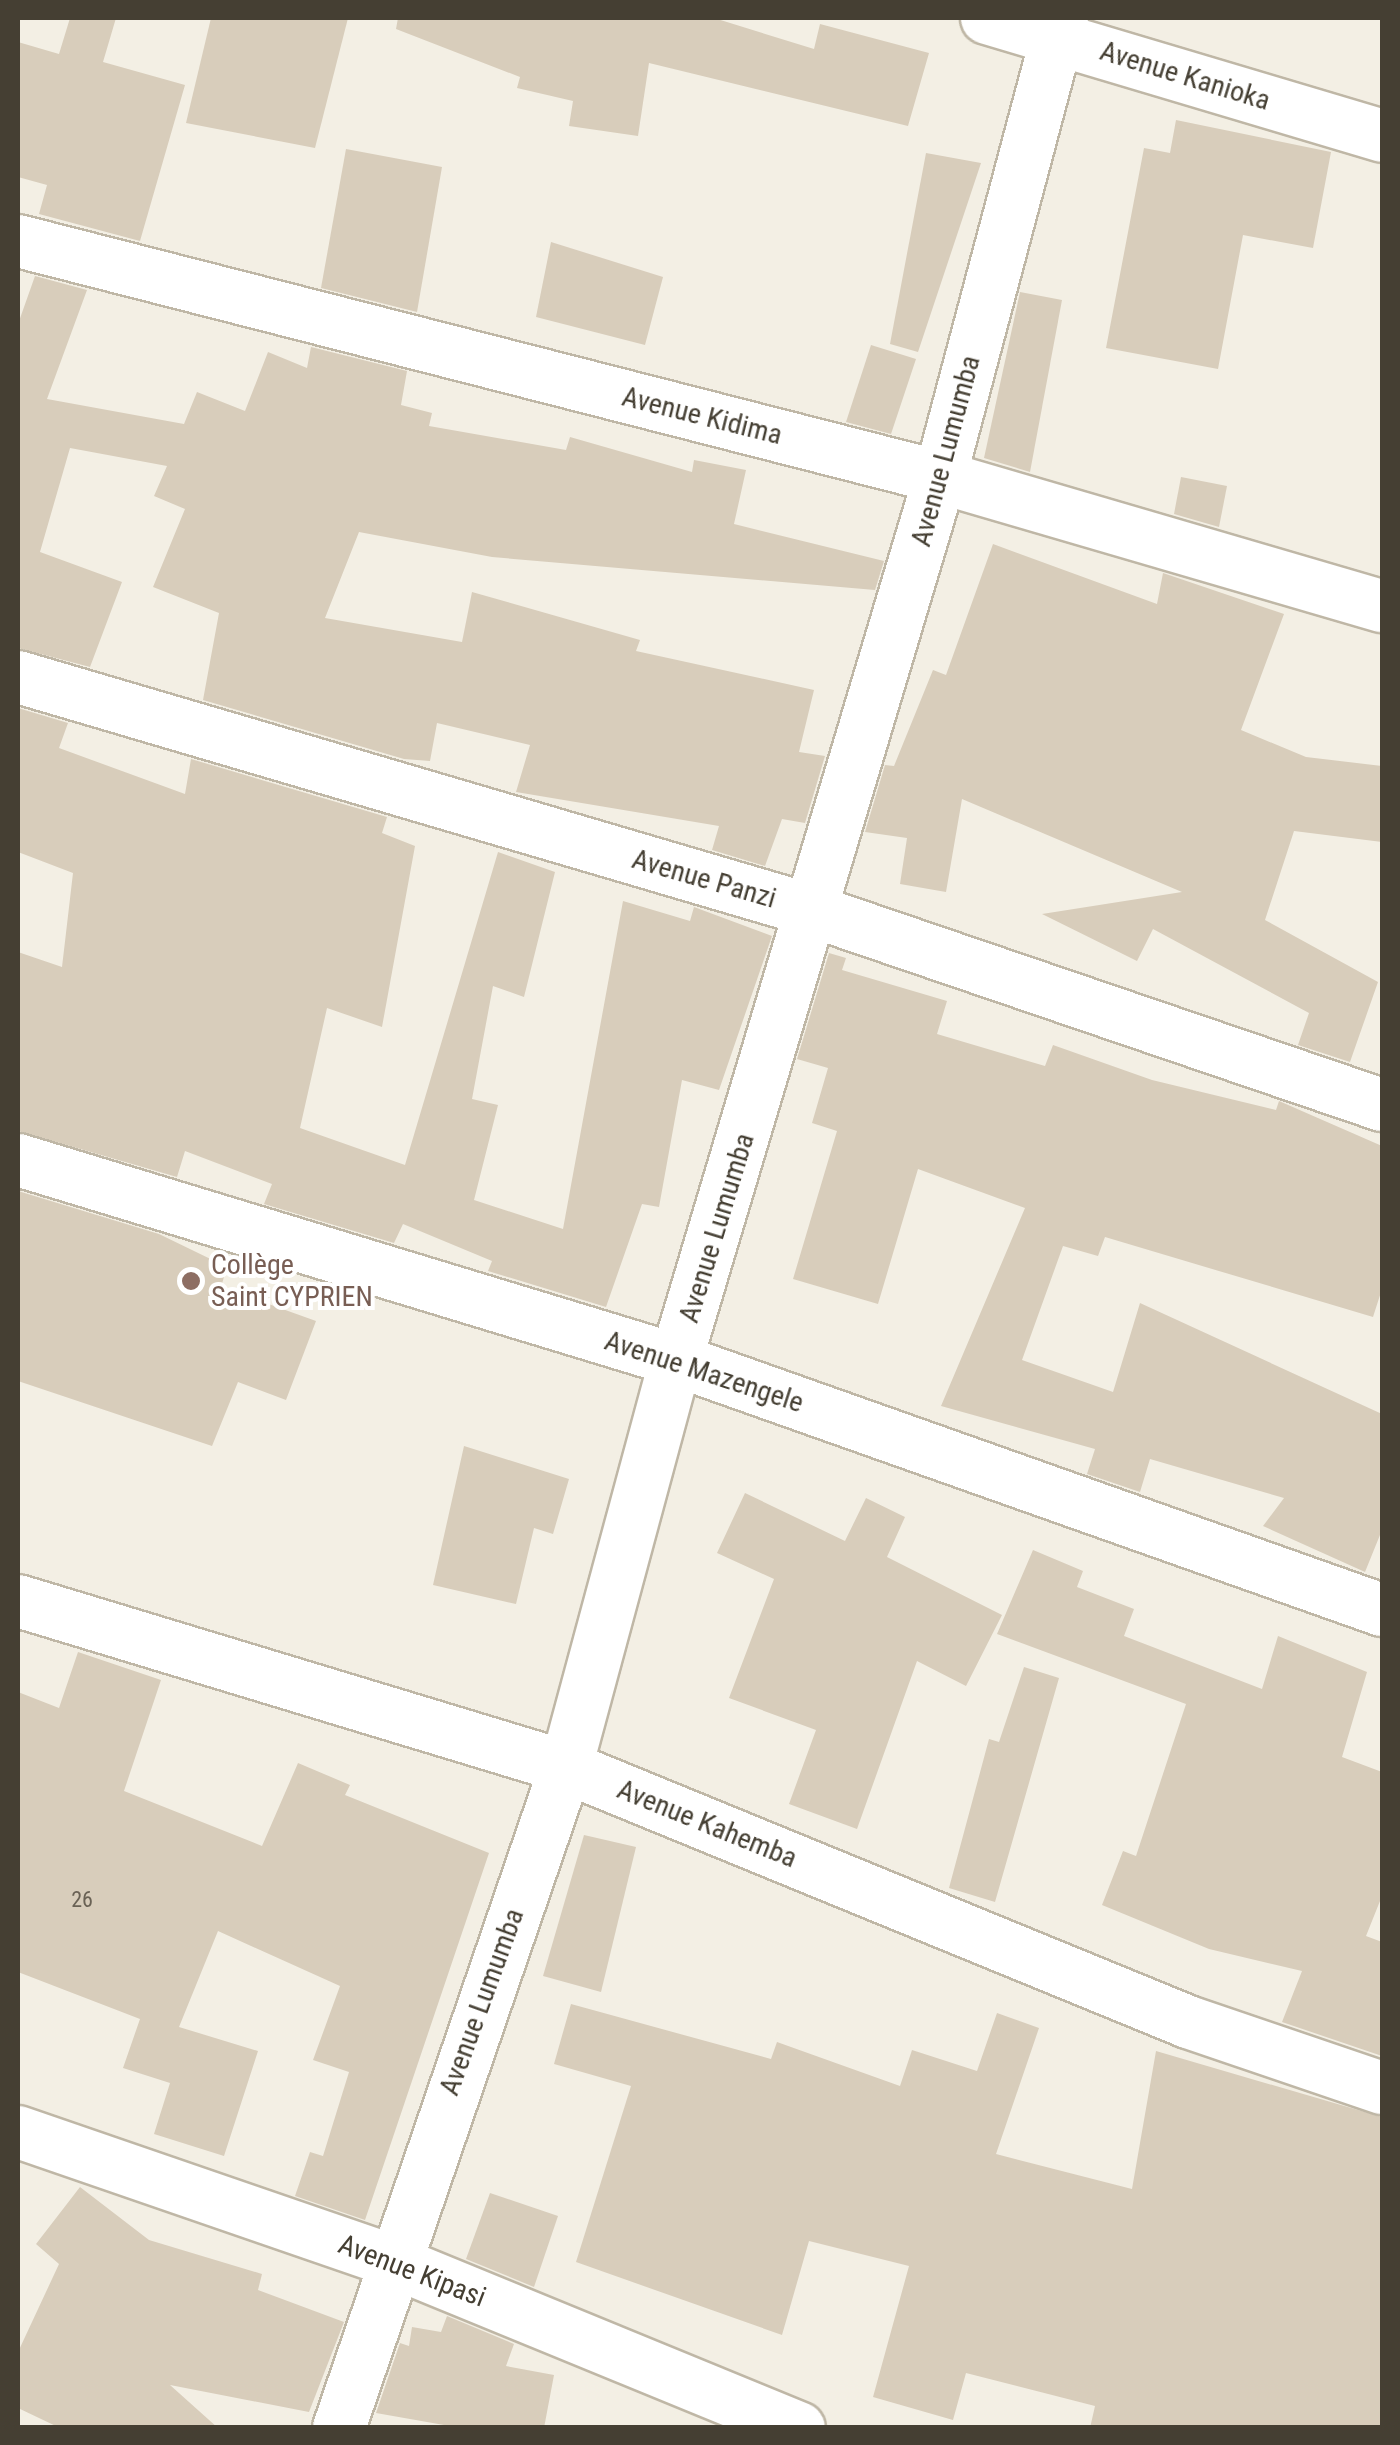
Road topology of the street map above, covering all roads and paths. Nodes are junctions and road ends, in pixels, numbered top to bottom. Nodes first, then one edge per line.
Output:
1 (987, 18) edge
2 (1059, 27) edge
3 (1382, 136) edge
4 (18, 241) edge
5 (940, 477) junction
6 (1382, 606) edge
7 (18, 677) edge
8 (813, 911) junction
9 (1382, 1105) edge
10 (18, 1160) edge
11 (676, 1360) junction
12 (18, 1601) edge
13 (1382, 1610) edge
14 (566, 1767) junction
15 (1382, 2088) edge
16 (18, 2132) edge
17 (389, 2260) junction
18 (338, 2428) edge
19 (800, 2428) edge

1 - 2 street, Avenue Kanioka
2 - 3 street, Avenue Kanioka
2 - 5 street, Avenue Lumumba
4 - 5 street, Avenue Kidima
5 - 6 street, Avenue Kidima
5 - 8 street, Avenue Lumumba
7 - 8 street, Avenue Panzi
8 - 9 street, Avenue Panzi
8 - 11 street, Avenue Lumumba
10 - 11 street, Avenue Mazengele
11 - 13 street, Avenue Mazengele
11 - 14 street, Avenue Lumumba
12 - 14 street, Avenue Kahemba
14 - 15 street, Avenue Kahemba
14 - 17 street, Avenue Lumumba
16 - 17 street, Avenue Kipasi
17 - 18 street, Avenue Lumumba
17 - 19 street, Avenue Kipasi

